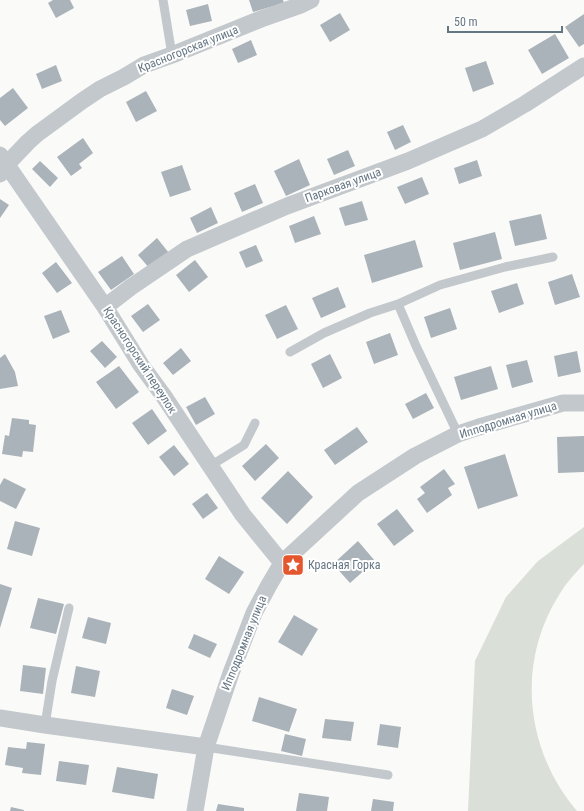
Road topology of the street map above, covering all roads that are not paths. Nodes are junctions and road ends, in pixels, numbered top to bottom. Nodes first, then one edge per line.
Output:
1 (163, 0) edge
2 (312, 0) edge
3 (172, 55) junction
4 (584, 66) edge
5 (2, 165) edge
6 (553, 257) dead end
7 (398, 304) junction
8 (105, 307) junction
9 (290, 352) dead end
10 (584, 403) edge
11 (255, 423) dead end
12 (458, 434) junction
13 (210, 466) junction
14 (282, 563) junction
15 (70, 608) dead end
16 (0, 718) edge
17 (45, 725) junction
18 (206, 747) junction
19 (388, 775) dead end
20 (195, 811) edge

1 - 3 lane
2 - 3 street, Красногорская улица
3 - 5 street, Красногорская улица
4 - 8 street, Парковая улица
5 - 8 street, Красногорский переулок
6 - 7 lane
7 - 9 lane
7 - 12 lane
8 - 13 street, Красногорский переулок
10 - 12 street, Ипподромная улица
11 - 13 lane
12 - 14 street, Ипподромная улица
13 - 14 street, Красногорский переулок
14 - 18 street, Ипподромная улица
15 - 17 lane
16 - 17 street
17 - 18 street
18 - 19 lane
18 - 20 street, Ипподромная улица

